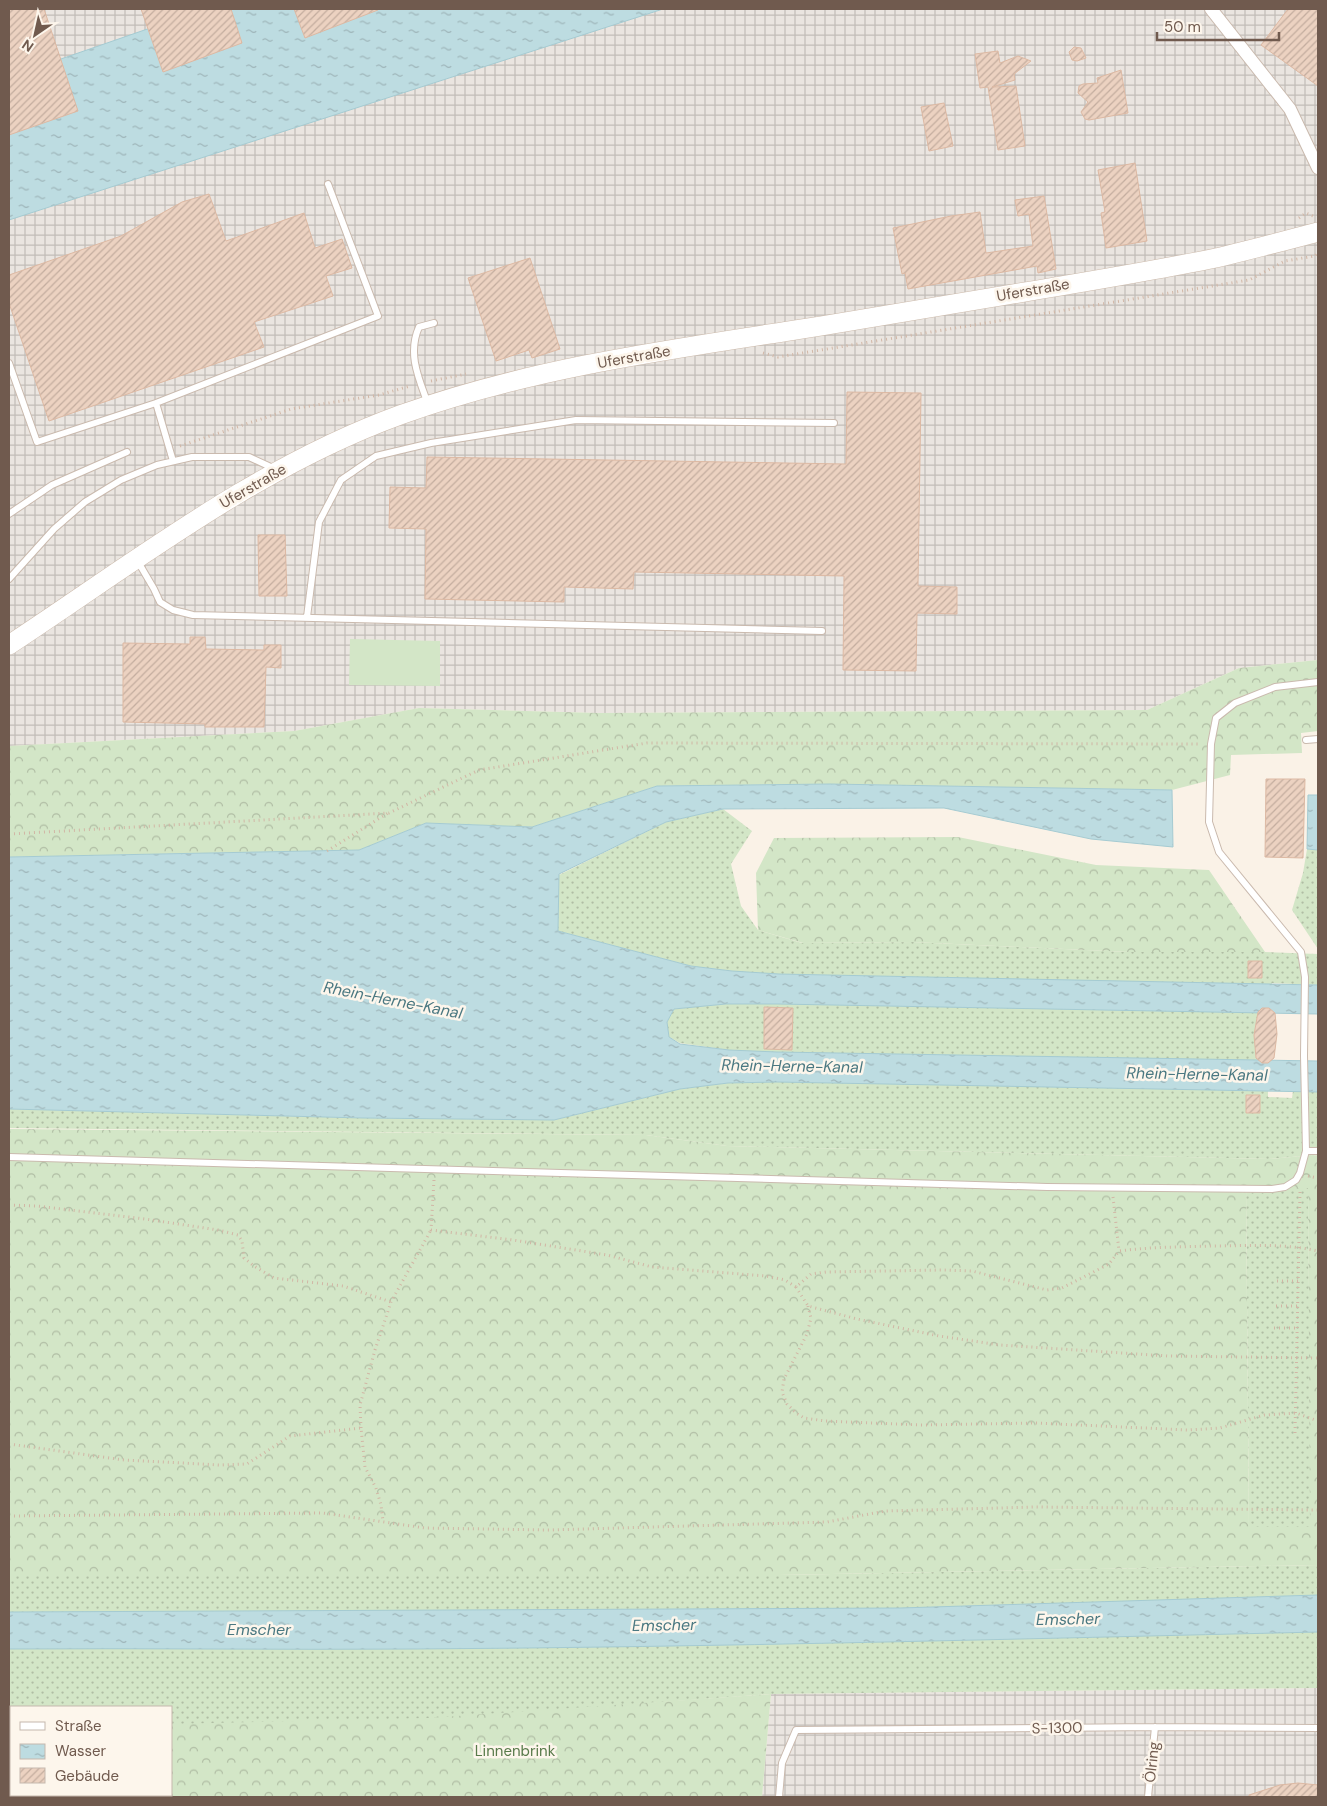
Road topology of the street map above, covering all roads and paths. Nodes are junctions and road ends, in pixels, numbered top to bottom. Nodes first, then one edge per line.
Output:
1 (1211, 9) edge
2 (1318, 168) edge
3 (328, 184) dead end
4 (1318, 232) edge
5 (1318, 252) edge
6 (434, 323) dead end
7 (778, 357) dead end
8 (9, 363) edge
9 (156, 403) junction
10 (428, 406) junction
11 (834, 423) dead end
12 (127, 452) dead end
13 (173, 461) junction
14 (279, 470) junction
15 (9, 514) edge
16 (136, 559) junction
17 (9, 579) edge
18 (308, 617) junction
19 (822, 631) dead end
20 (9, 645) edge
21 (1318, 682) edge
22 (1318, 739) edge
23 (1306, 740) dead end
24 (1211, 744) junction
25 (389, 813) junction
26 (9, 834) edge
27 (327, 851) dead end
28 (1306, 1150) junction
29 (1318, 1151) edge
30 (9, 1157) edge
31 (435, 1169) junction
32 (1296, 1180) junction
33 (1112, 1188) junction
34 (9, 1204) edge
35 (431, 1230) junction
36 (1299, 1247) junction
37 (1119, 1251) junction
38 (1318, 1251) edge
39 (1277, 1281) dead end
40 (1298, 1281) junction
41 (796, 1287) junction
42 (391, 1302) junction
43 (808, 1306) junction
44 (1276, 1306) dead end
45 (1298, 1306) junction
46 (1274, 1328) dead end
47 (1298, 1328) junction
48 (1297, 1357) junction
49 (1318, 1358) edge
50 (1296, 1413) junction
51 (1318, 1421) edge
52 (361, 1428) junction
53 (1295, 1433) dead end
54 (9, 1444) edge
55 (1318, 1510) edge
56 (9, 1516) edge
57 (383, 1521) junction
58 (1155, 1727) junction
59 (1318, 1728) edge
60 (778, 1797) edge
61 (1148, 1797) edge

1 - 2 street
3 - 9 lane
4 - 10 main road, Uferstraße
5 - 7 path
6 - 10 lane
8 - 9 lane
9 - 13 lane
10 - 14 main road, Uferstraße
11 - 18 lane
12 - 15 lane
13 - 14 lane
13 - 17 lane
14 - 16 main road, Uferstraße
16 - 18 lane
16 - 20 main road, Uferstraße
18 - 19 lane
21 - 24 lane
22 - 23 lane
24 - 25 path
24 - 28 lane
25 - 26 path
25 - 27 path
28 - 29 lane
28 - 32 lane
30 - 31 lane
31 - 33 lane
31 - 35 path
32 - 33 lane
32 - 36 path
33 - 37 path
34 - 42 path
35 - 41 path
35 - 42 path
36 - 37 path
36 - 38 path
36 - 40 path
37 - 41 path
39 - 40 path
40 - 45 path
41 - 43 path
42 - 52 path
43 - 48 path
43 - 50 path
44 - 45 path
45 - 47 path
46 - 47 path
47 - 48 path
48 - 49 path
48 - 50 path
50 - 51 path
50 - 53 path
52 - 54 path
52 - 57 path
55 - 57 path
56 - 57 path
58 - 59 lane, S-1300
58 - 60 lane, S-1300
58 - 61 lane, Ölring

